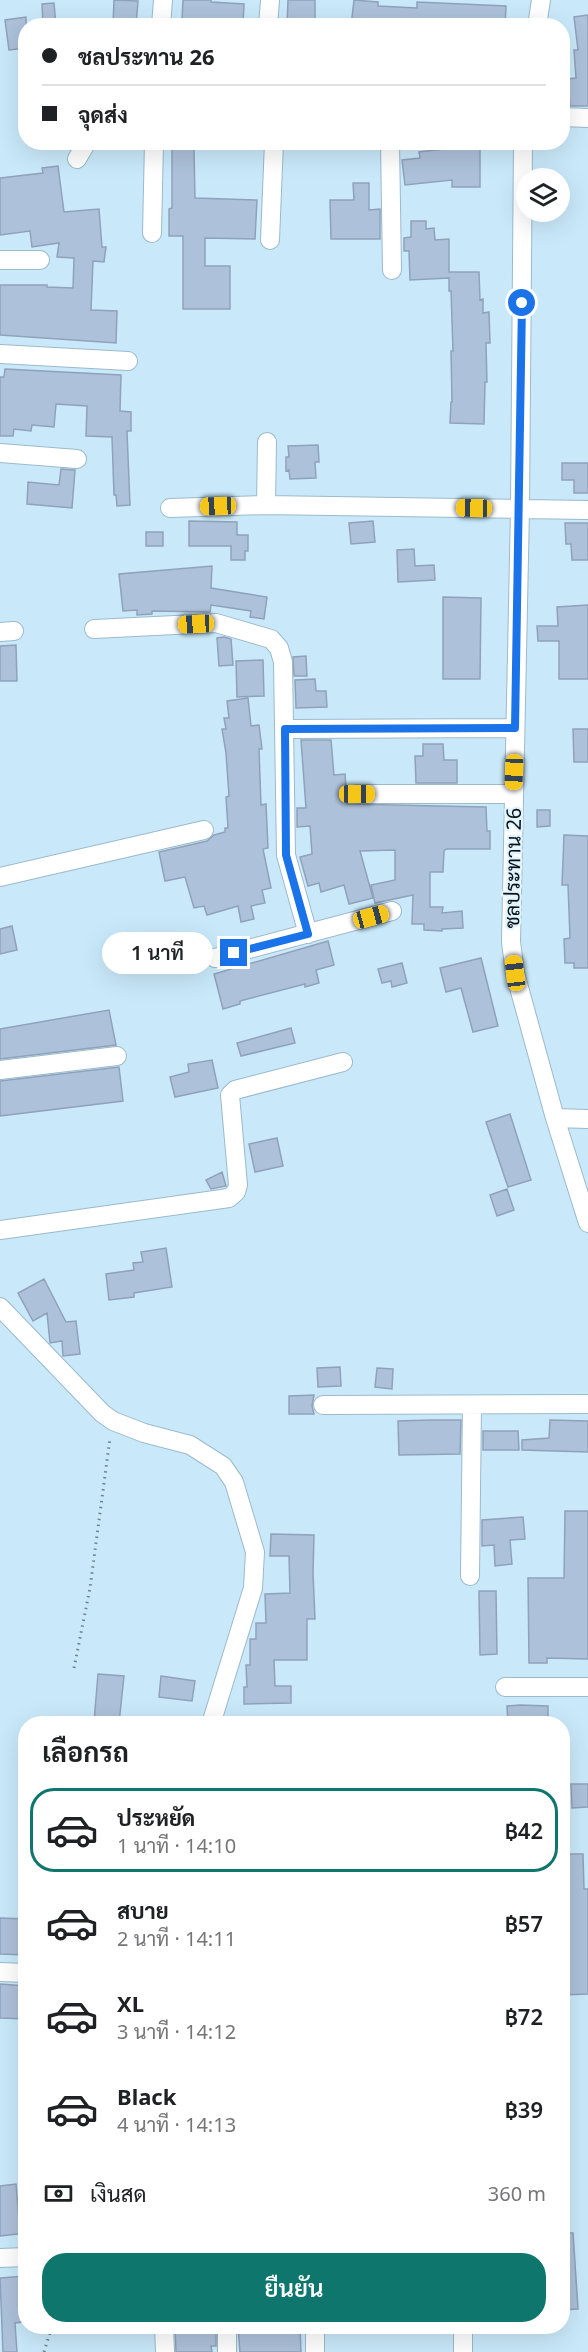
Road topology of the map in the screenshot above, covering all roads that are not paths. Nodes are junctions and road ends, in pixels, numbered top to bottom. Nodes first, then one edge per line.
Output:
1 (163, 0) edge
2 (270, 0) edge
3 (536, 0) edge
4 (541, 0) edge
5 (162, 18) edge
6 (269, 18) edge
7 (538, 18) edge
8 (570, 117) edge
9 (588, 118) edge
10 (82, 150) edge
11 (154, 150) edge
12 (274, 150) edge
13 (390, 150) edge
14 (523, 150) edge
15 (77, 159) dead end
16 (152, 233) dead end
17 (270, 240) dead end
18 (0, 260) edge
19 (40, 260) dead end
20 (392, 270) dead end
21 (0, 354) edge
22 (128, 361) dead end
23 (267, 442) dead end
24 (0, 453) edge
25 (77, 459) dead end
26 (266, 505) junction
27 (170, 508) dead end
28 (520, 509) junction
29 (588, 510) edge
30 (94, 629) dead end
31 (515, 728) junction
32 (285, 729) junction
33 (357, 794) dead end
34 (514, 794) junction
35 (204, 830) dead end
36 (0, 877) edge
37 (392, 911) dead end
38 (308, 934) junction
39 (215, 958) dead end
40 (117, 1056) dead end
41 (343, 1062) dead end
42 (0, 1070) edge
43 (555, 1118) junction
44 (588, 1119) edge
45 (588, 1223) edge
46 (0, 1230) edge
47 (0, 1307) edge
48 (588, 1404) edge
49 (323, 1405) dead end
50 (472, 1405) junction
51 (470, 1576) dead end
52 (506, 1687) dead end
53 (588, 1687) edge
54 (213, 1716) edge
55 (0, 1972) edge
56 (18, 1973) edge
57 (18, 2257) edge
58 (0, 2258) edge
59 (164, 2334) edge
60 (227, 2334) edge
61 (315, 2334) edge
62 (464, 2334) edge
63 (165, 2352) edge
64 (227, 2352) edge
65 (315, 2352) edge
66 (463, 2352) edge

1 - 5 street
2 - 6 street
3 - 4 street
4 - 7 street
8 - 9 street
10 - 15 street
11 - 16 street
12 - 17 street
13 - 20 street
14 - 28 street, ชลประทาน 26
18 - 19 street
21 - 22 street
23 - 26 street
24 - 25 street
26 - 27 street
26 - 28 street
28 - 29 street
28 - 31 street, ชลประทาน 26
30 - 32 street
31 - 32 street
31 - 34 street, ชลประทาน 26
32 - 38 street
33 - 34 street
34 - 43 street, ชลประทาน 26
35 - 36 street
37 - 38 street
38 - 39 street
40 - 42 street
41 - 46 street
43 - 44 street
43 - 45 street, ชลประทาน 26
47 - 54 street
48 - 50 street
49 - 50 street
50 - 51 street
52 - 53 street
55 - 56 street
57 - 58 street
59 - 63 street
60 - 64 street
61 - 65 street
62 - 66 street

